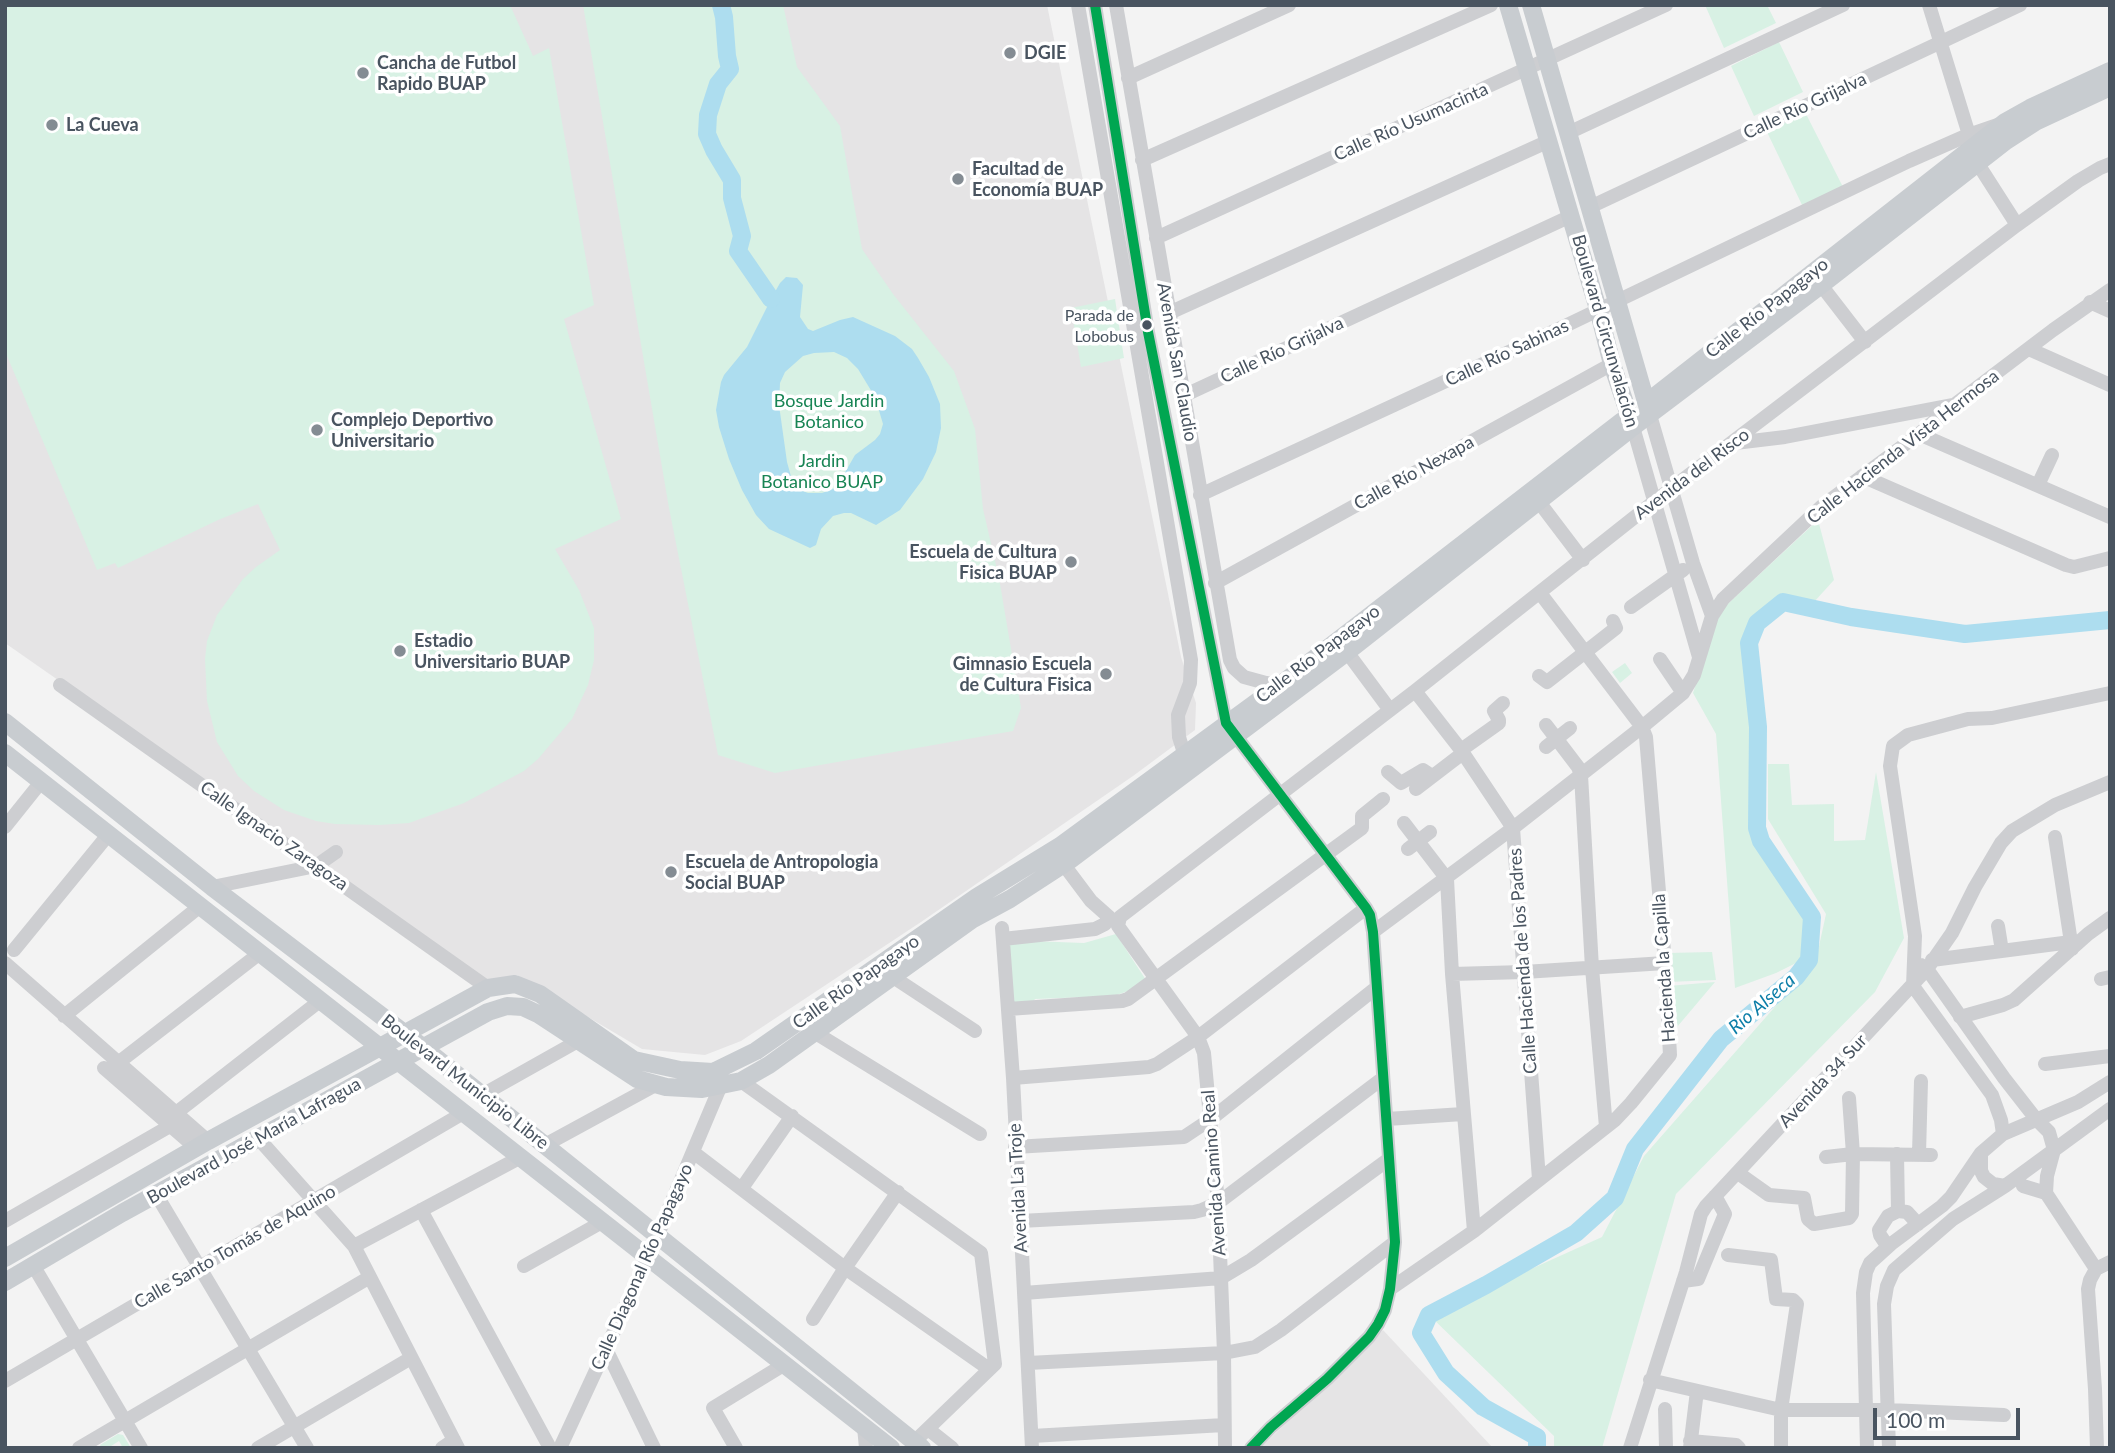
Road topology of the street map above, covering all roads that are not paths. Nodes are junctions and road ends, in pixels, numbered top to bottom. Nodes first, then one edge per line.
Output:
1 (1078, 5) edge
2 (1095, 5) edge
3 (1116, 5) edge
4 (1289, 5) edge
5 (1491, 5) edge
6 (1508, 5) edge
7 (1531, 5) edge
8 (1666, 5) edge
9 (1843, 5) edge
10 (1929, 5) edge
11 (2020, 5) edge
12 (1940, 42) junction
13 (1547, 60) junction
14 (1527, 69) junction
15 (2110, 71) edge
16 (1134, 75) junction
17 (2110, 87) edge
18 (1568, 133) junction
19 (1549, 141) junction
20 (1973, 150) junction
21 (1142, 160) junction
22 (2110, 164) edge
23 (1590, 207) junction
24 (1571, 216) junction
25 (2017, 225) junction
26 (1156, 238) junction
27 (1821, 285) junction
28 (2110, 290) edge
29 (1617, 301) junction
30 (2090, 302) junction
31 (1598, 309) junction
32 (2110, 311) edge
33 (1168, 313) junction
34 (1865, 342) junction
35 (2029, 349) junction
36 (1612, 364) junction
37 (2110, 385) edge
38 (1183, 397) junction
39 (1954, 405) junction
40 (1648, 409) junction
41 (1632, 421) junction
42 (1919, 434) junction
43 (1733, 443) junction
44 (2052, 454) dead end
45 (1862, 476) junction
46 (2038, 485) junction
47 (1672, 489) junction
48 (1200, 495) junction
49 (1655, 501) junction
50 (1538, 502) junction
51 (1185, 508) junction
52 (2110, 517) edge
53 (1204, 520) junction
54 (2110, 558) edge
55 (1583, 559) junction
56 (1174, 561) junction
57 (1693, 564) junction
58 (1676, 575) junction
59 (1215, 583) junction
60 (1198, 585) junction
61 (1539, 593) junction
62 (1631, 607) dead end
63 (1713, 616) junction
64 (1615, 624) dead end
65 (1346, 652) junction
66 (1585, 653) junction
67 (1699, 657) junction
68 (1660, 659) dead end
69 (1539, 676) dead end
70 (60, 685) dead end
71 (1280, 685) junction
72 (1415, 691) junction
73 (1683, 693) junction
74 (2110, 693) edge
75 (1503, 703) dead end
76 (1390, 710) junction
77 (5, 722) edge
78 (1546, 725) dead end
79 (1643, 727) junction
80 (1231, 729) junction
81 (1570, 729) dead end
82 (1551, 743) junction
83 (1462, 752) junction
84 (5, 753) edge
85 (1184, 753) junction
86 (1388, 772) dead end
87 (1581, 775) junction
88 (1432, 776) junction
89 (41, 782) junction
90 (2110, 782) edge
91 (1416, 789) dead end
92 (1280, 794) junction
93 (1382, 799) dead end
94 (1404, 823) dead end
95 (5, 827) edge
96 (1513, 828) junction
97 (1430, 832) dead end
98 (108, 835) junction
99 (2055, 837) dead end
100 (1413, 846) junction
101 (336, 852) dead end
102 (1325, 853) junction
103 (1067, 863) junction
104 (316, 866) junction
105 (1447, 879) junction
106 (212, 887) junction
107 (200, 907) junction
108 (1366, 908) junction
109 (2110, 918) edge
110 (1114, 922) junction
111 (1998, 926) dead end
112 (1373, 932) junction
113 (2071, 945) junction
114 (14, 950) dead end
115 (2002, 951) junction
116 (260, 953) junction
117 (1914, 960) junction
118 (1665, 962) junction
119 (5, 963) edge
120 (1930, 965) junction
121 (1592, 968) junction
122 (1524, 972) junction
123 (1452, 974) junction
124 (893, 977) junction
125 (1156, 979) junction
126 (1913, 986) junction
127 (488, 988) junction
128 (1376, 988) junction
129 (321, 1000) junction
130 (507, 1006) joint
131 (1008, 1009) junction
132 (64, 1016) junction
133 (1960, 1017) junction
134 (975, 1031) dead end
135 (814, 1032) junction
136 (405, 1033) junction
137 (1198, 1037) junction
138 (578, 1041) junction
139 (381, 1047) junction
140 (425, 1049) junction
141 (2110, 1056) edge
142 (400, 1062) junction
143 (2045, 1064) dead end
144 (111, 1065) junction
145 (1013, 1078) junction
146 (1383, 1078) junction
147 (741, 1081) junction
148 (1921, 1081) dead end
149 (2110, 1082) edge
150 (657, 1084) junction
151 (721, 1085) junction
152 (482, 1095) junction
153 (1849, 1098) dead end
154 (2110, 1109) edge
155 (465, 1112) junction
156 (1463, 1114) junction
157 (792, 1116) junction
158 (1211, 1119) junction
159 (1387, 1119) junction
160 (2036, 1119) junction
161 (173, 1120) junction
162 (1606, 1126) junction
163 (980, 1134) dead end
164 (2003, 1134) junction
165 (258, 1138) junction
166 (202, 1145) junction
167 (545, 1145) junction
168 (1015, 1147) junction
169 (2054, 1150) junction
170 (693, 1152) junction
171 (1981, 1153) junction
172 (1853, 1154) junction
173 (1897, 1154) junction
174 (522, 1157) junction
175 (1826, 1157) dead end
176 (1389, 1159) junction
177 (1738, 1172) junction
178 (1539, 1179) junction
179 (2005, 1186) junction
180 (2023, 1186) dead end
181 (742, 1188) junction
182 (898, 1192) junction
183 (2046, 1193) junction
184 (156, 1194) junction
185 (1715, 1196) junction
186 (313, 1201) junction
187 (1218, 1203) junction
188 (421, 1210) junction
189 (1898, 1211) junction
190 (5, 1221) edge
191 (1020, 1221) junction
192 (602, 1222) junction
193 (1918, 1224) junction
194 (1474, 1231) junction
195 (657, 1236) junction
196 (1395, 1242) junction
197 (354, 1246) junction
198 (1888, 1247) junction
199 (1728, 1255) dead end
200 (5, 1258) edge
201 (648, 1258) junction
202 (2110, 1262) edge
203 (33, 1265) junction
204 (524, 1266) dead end
205 (200, 1267) junction
206 (845, 1268) junction
207 (2096, 1269) junction
208 (370, 1277) junction
209 (1222, 1278) junction
210 (1683, 1281) junction
211 (5, 1282) edge
212 (1390, 1289) junction
213 (1024, 1293) junction
214 (813, 1319) dead end
215 (77, 1339) junction
216 (248, 1349) junction
217 (606, 1349) junction
218 (1224, 1353) junction
219 (411, 1358) junction
220 (1028, 1363) junction
221 (785, 1364) junction
222 (989, 1369) junction
223 (1650, 1380) junction
224 (5, 1381) edge
225 (1698, 1391) junction
226 (1665, 1409) dead end
227 (1781, 1410) junction
228 (1888, 1410) junction
229 (1865, 1412) junction
230 (2004, 1415) dead end
231 (125, 1420) junction
232 (1224, 1425) junction
233 (294, 1427) junction
234 (864, 1427) junction
235 (928, 1429) junction
236 (1032, 1442) edge
237 (451, 1445) edge
238 (918, 1445) edge
239 (1690, 1445) edge
240 (79, 1448) edge
241 (142, 1448) edge
242 (258, 1448) edge
243 (306, 1448) edge
244 (550, 1448) edge
245 (560, 1448) edge
246 (654, 1448) edge
247 (736, 1448) edge
248 (866, 1448) edge
249 (891, 1448) edge
250 (952, 1448) edge
251 (1225, 1448) edge
252 (1251, 1448) edge
253 (1630, 1448) edge
254 (1665, 1448) edge
255 (1740, 1448) edge
256 (1781, 1448) edge
257 (1867, 1448) edge
258 (1889, 1448) edge
259 (2097, 1448) edge

1 - 56 street, Avenida San Claudio
2 - 51 street, Avenida San Claudio
3 - 16 street, Avenida San Claudio
4 - 16 street
5 - 21 street
6 - 14 main road, Boulevard Circunvalación
7 - 13 main road, Boulevard Circunvalación
8 - 13 street, Calle Río Usumacinta
9 - 18 street
10 - 12 street
11 - 12 street, Calle Río Grijalva
12 - 20 street
12 - 23 street, Calle Río Grijalva
13 - 14 street, Calle Río Usumacinta
13 - 18 main road, Boulevard Circunvalación
14 - 19 main road, Boulevard Circunvalación
14 - 26 street, Calle Río Usumacinta
15 - 20 main road, Calle Río Papagayo
16 - 21 street, Avenida San Claudio
17 - 20 main road, Calle Río Papagayo
18 - 23 main road, Boulevard Circunvalación
19 - 24 main road, Boulevard Circunvalación
19 - 33 street
20 - 25 street
20 - 27 main road, Calle Río Papagayo
20 - 29 street, Calle Río Sabinas
20 - 40 main road, Calle Río Papagayo
21 - 26 street, Avenida San Claudio
22 - 25 street, Avenida del Risco
23 - 29 main road, Boulevard Circunvalación
24 - 31 main road, Boulevard Circunvalación
24 - 38 street, Calle Río Grijalva
25 - 34 street, Avenida del Risco
26 - 33 street, Avenida San Claudio
27 - 34 street
27 - 40 main road, Calle Río Papagayo
28 - 30 street, Calle Hacienda Vista Hermosa
29 - 31 street, Calle Río Sabinas
29 - 40 main road, Boulevard Circunvalación
30 - 32 street
30 - 35 street, Calle Hacienda Vista Hermosa
31 - 36 main road, Boulevard Circunvalación
31 - 48 street, Calle Río Sabinas
33 - 38 street, Avenida San Claudio
34 - 43 street, Avenida del Risco
35 - 37 street
35 - 39 street, Calle Hacienda Vista Hermosa
36 - 41 main road, Boulevard Circunvalación
36 - 59 street, Calle Río Nexapa
38 - 48 street, Avenida San Claudio
39 - 42 street, Calle Hacienda Vista Hermosa
39 - 43 street
40 - 41 main road, Calle Río Papagayo
40 - 47 street, Boulevard Circunvalación
41 - 49 street, Boulevard Circunvalación
41 - 50 main road, Calle Río Papagayo
41 - 71 main road, Calle Río Papagayo
42 - 45 street, Calle Hacienda Vista Hermosa
42 - 46 street
43 - 47 street, Avenida del Risco
44 - 46 street
45 - 54 street
45 - 63 street, Calle Hacienda Vista Hermosa
46 - 52 street
47 - 49 street, Avenida del Risco
47 - 57 street, Boulevard Circunvalación
48 - 53 street, Avenida San Claudio
49 - 55 street, Avenida del Risco
49 - 58 street, Boulevard Circunvalación
50 - 55 street
50 - 65 main road, Calle Río Papagayo
51 - 53 street
51 - 60 street, Avenida San Claudio
53 - 59 street, Avenida San Claudio
55 - 61 street, Avenida del Risco
56 - 60 street
56 - 85 street, Avenida San Claudio
57 - 58 street
57 - 63 street, Boulevard Circunvalación
58 - 62 street
58 - 67 street, Boulevard Circunvalación
59 - 71 street, Avenida San Claudio
60 - 80 street, Avenida San Claudio
61 - 66 street, Hacienda la Capilla
61 - 72 street, Avenida del Risco
63 - 67 street, Calle Hacienda Vista Hermosa
64 - 66 street
65 - 76 street
65 - 80 main road, Calle Río Papagayo
66 - 69 street
66 - 79 street, Hacienda la Capilla
67 - 73 street, Calle Hacienda Vista Hermosa
68 - 73 street
70 - 104 street, Calle Ignacio Zaragoza
71 - 80 main road, Calle Río Papagayo
72 - 76 street, Avenida del Risco
72 - 83 street, Calle Hacienda de los Padres
73 - 79 street, Calle Hacienda Vista Hermosa
74 - 117 street
75 - 83 street
76 - 92 street, Avenida del Risco
77 - 106 main road, Boulevard Municipio Libre
78 - 82 street
79 - 87 street, Calle Hacienda Vista Hermosa
79 - 118 street, Hacienda la Capilla
80 - 85 main road, Calle Río Papagayo
80 - 92 street, Avenida San Claudio
80 - 103 main road, Calle Río Papagayo
81 - 82 street
82 - 87 street
83 - 88 street
83 - 96 street, Calle Hacienda de los Padres
84 - 89 main road, Boulevard Municipio Libre
85 - 127 main road, Calle Río Papagayo
86 - 88 street
87 - 96 street, Calle Hacienda Vista Hermosa
87 - 121 street
88 - 91 street
89 - 95 street
89 - 98 main road, Boulevard Municipio Libre
90 - 120 street, Avenida 34 Sur
92 - 102 street, Avenida San Claudio
92 - 110 street, Avenida del Risco
93 - 102 street
94 - 100 street
96 - 105 street, Calle Hacienda Vista Hermosa
96 - 122 street, Calle Hacienda de los Padres
97 - 100 street
98 - 107 main road, Boulevard Municipio Libre
98 - 114 street
99 - 113 street
100 - 105 street
101 - 104 street
102 - 108 street, Avenida San Claudio
102 - 125 street
103 - 110 street, Avenida Camino Real
103 - 124 main road, Calle Río Papagayo
104 - 106 street
104 - 127 street, Calle Ignacio Zaragoza
105 - 112 street, Calle Hacienda Vista Hermosa
105 - 123 street
106 - 136 main road, Boulevard Municipio Libre
107 - 116 main road, Boulevard Municipio Libre
107 - 132 street
108 - 112 street, Avenida San Claudio
108 - 137 street
109 - 113 street
110 - 125 street, Avenida Camino Real
110 - 131 street, Avenida La Troje
111 - 115 street
112 - 128 street, Avenida San Claudio
113 - 115 street
113 - 133 street
115 - 120 street
116 - 129 main road, Boulevard Municipio Libre
116 - 144 street
117 - 120 street
117 - 126 street
118 - 121 street
118 - 162 street, Hacienda la Capilla
119 - 132 street
120 - 126 street, Avenida 34 Sur
120 - 133 street
121 - 122 street
121 - 162 street
122 - 123 street
122 - 178 street, Calle Hacienda de los Padres
123 - 156 street
124 - 134 street
124 - 135 main road, Calle Río Papagayo
125 - 131 street
125 - 137 street, Avenida Camino Real
126 - 164 street
126 - 177 street, Avenida 34 Sur
127 - 136 main road, Boulevard José María Lafragua
128 - 146 street, Avenida San Claudio
128 - 158 street
129 - 139 main road, Boulevard Municipio Libre
129 - 161 street
130 - 138 main road, Calle Río Papagayo
130 - 140 main road, Boulevard José María Lafragua
131 - 145 street, Avenida La Troje
132 - 144 street
133 - 160 street
135 - 147 main road, Calle Río Papagayo
135 - 163 street
136 - 139 main road, Boulevard José María Lafragua
136 - 140 main road, Boulevard Municipio Libre
137 - 145 street
137 - 158 street, Avenida Camino Real
138 - 150 main road, Calle Río Papagayo
138 - 152 street
139 - 142 main road, Boulevard Municipio Libre
139 - 166 main road, Boulevard José María Lafragua
140 - 142 main road, Boulevard José María Lafragua
140 - 152 main road, Boulevard Municipio Libre
141 - 143 street
142 - 155 main road, Boulevard Municipio Libre
142 - 165 main road, Boulevard José María Lafragua
144 - 161 street
145 - 168 street, Avenida La Troje
146 - 159 street, Avenida San Claudio
146 - 187 street
147 - 151 main road, Calle Río Papagayo
147 - 157 street
148 - 173 street
149 - 160 street
150 - 151 main road, Calle Río Papagayo
150 - 167 street
151 - 170 street, Calle Diagonal Río Papagayo
152 - 167 main road, Boulevard Municipio Libre
153 - 172 street
154 - 169 street
155 - 174 main road, Boulevard Municipio Libre
155 - 186 street, Calle Santo Tomás de Aquino
156 - 159 street
156 - 194 street
157 - 181 street
157 - 182 street
158 - 168 street
158 - 187 street, Avenida Camino Real
159 - 176 street, Avenida San Claudio
160 - 164 street
160 - 169 street
161 - 166 street
161 - 190 street
162 - 178 street, Hacienda la Capilla
164 - 171 street
165 - 184 main road, Boulevard José María Lafragua
165 - 186 street
166 - 200 main road, Boulevard José María Lafragua
167 - 195 main road, Boulevard Municipio Libre
168 - 191 street, Avenida La Troje
169 - 179 street
169 - 183 street
170 - 181 street
170 - 195 street, Calle Diagonal Río Papagayo
171 - 179 street
171 - 193 street
172 - 173 street
172 - 175 street
172 - 177 street
173 - 189 street
174 - 188 street
174 - 192 main road, Boulevard Municipio Libre
176 - 196 street, Avenida San Claudio
176 - 209 street
177 - 185 street, Avenida 34 Sur
178 - 194 street, Hacienda la Capilla
179 - 228 street
180 - 183 street
181 - 206 street
182 - 206 street
182 - 222 street
183 - 207 street
184 - 203 main road, Boulevard José María Lafragua
184 - 205 street
185 - 210 street, Avenida 34 Sur
185 - 210 street
186 - 197 street
186 - 205 street, Calle Santo Tomás de Aquino
187 - 191 street
187 - 209 street, Avenida Camino Real
188 - 197 street
188 - 244 street
189 - 193 street
189 - 198 street
191 - 213 street, Avenida La Troje
192 - 201 main road, Boulevard Municipio Libre
192 - 204 street
193 - 198 street
194 - 212 street, Hacienda la Capilla
195 - 201 street, Calle Diagonal Río Papagayo
195 - 238 main road, Boulevard Municipio Libre
196 - 212 street, Avenida San Claudio
196 - 218 street
197 - 208 street
198 - 229 street
199 - 227 street
201 - 217 street, Calle Diagonal Río Papagayo
201 - 221 main road, Boulevard Municipio Libre
202 - 207 street
203 - 211 main road, Boulevard José María Lafragua
203 - 215 street
205 - 215 street, Calle Santo Tomás de Aquino
205 - 216 street
206 - 214 street
206 - 222 street
207 - 259 street
208 - 216 street
208 - 219 street
209 - 213 street
209 - 218 street, Avenida Camino Real
210 - 223 street, Avenida 34 Sur
212 - 252 street, Avenida San Claudio
213 - 220 street, Avenida La Troje
215 - 224 street, Calle Santo Tomás de Aquino
215 - 231 street
216 - 231 street
216 - 233 street
217 - 245 street, Calle Diagonal Río Papagayo
217 - 246 street
218 - 220 street
218 - 232 street, Avenida Camino Real
219 - 233 street
219 - 237 street
220 - 236 street, Avenida La Troje
221 - 234 main road, Boulevard Municipio Libre
221 - 247 street
222 - 235 street
223 - 225 street
223 - 253 street, Avenida 34 Sur
225 - 227 street
225 - 239 street
226 - 254 street
227 - 229 street
227 - 256 street
228 - 229 street
228 - 230 street
228 - 258 street
229 - 257 street
231 - 240 street
231 - 241 street
232 - 236 street
232 - 251 street, Avenida Camino Real
233 - 242 street
233 - 243 street
234 - 248 street
234 - 249 main road, Boulevard Municipio Libre
235 - 238 street
235 - 250 street
239 - 255 street

